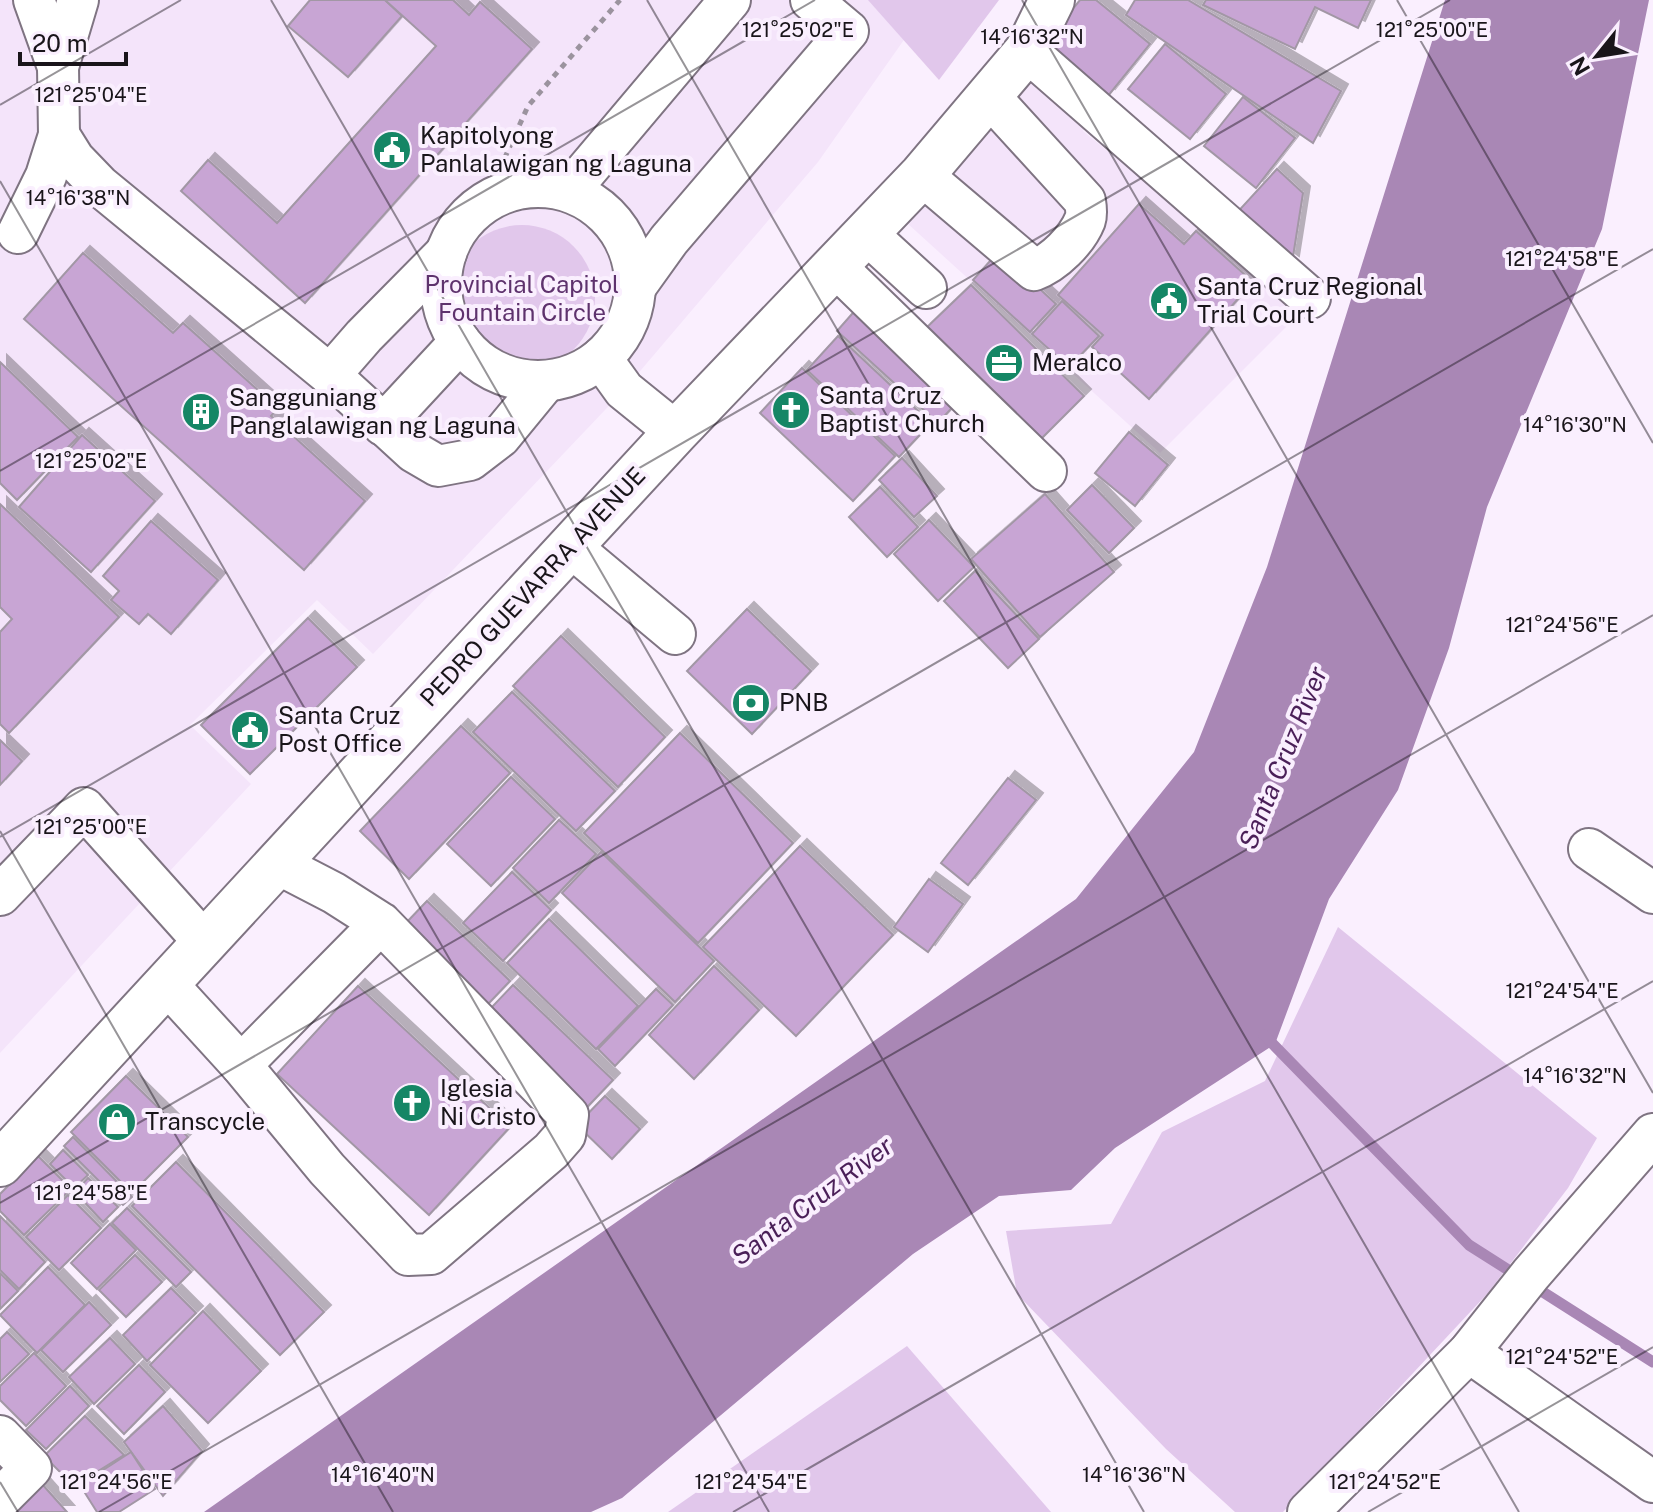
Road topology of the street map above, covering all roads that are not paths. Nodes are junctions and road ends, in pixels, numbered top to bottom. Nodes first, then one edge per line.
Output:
1 (34, 0) edge
2 (78, 0) edge
3 (730, 0) edge
4 (811, 0) edge
5 (1052, 0) edge
6 (1027, 51) junction
7 (58, 67) junction
8 (990, 97) junction
9 (59, 135) junction
10 (922, 175) junction
11 (569, 191) junction
12 (18, 233) dead end
13 (866, 233) junction
14 (446, 253) junction
15 (835, 266) junction
16 (636, 286) junction
17 (926, 288) dead end
18 (1310, 298) dead end
19 (460, 342) junction
20 (601, 358) junction
21 (330, 375) junction
22 (546, 381) junction
23 (383, 425) junction
24 (676, 432) junction
25 (1046, 471) dead end
26 (571, 547) junction
27 (675, 634) dead end
28 (1589, 849) dead end
29 (278, 864) junction
30 (1653, 893) edge
31 (0, 895) edge
32 (381, 923) junction
33 (205, 943) junction
34 (167, 984) junction
35 (241, 1065) junction
36 (1653, 1134) edge
37 (0, 1164) edge
38 (1469, 1352) junction
39 (0, 1436) edge
40 (1653, 1482) edge
41 (0, 1499) edge
42 (1308, 1512) edge

1 - 7 street
2 - 7 street
3 - 11 street
4 - 16 street
5 - 6 main road, PEDRO GUEVARRA AVENUE
6 - 8 main road, PEDRO GUEVARRA AVENUE
6 - 18 street
7 - 9 street
8 - 10 main road, PEDRO GUEVARRA AVENUE
8 - 10 street
9 - 12 street
9 - 21 street
10 - 13 main road, PEDRO GUEVARRA AVENUE
11 - 14 street
11 - 16 street
13 - 15 main road, PEDRO GUEVARRA AVENUE
13 - 17 street
14 - 19 street
14 - 21 street
15 - 24 main road, PEDRO GUEVARRA AVENUE
15 - 25 street
16 - 20 street
19 - 22 street
19 - 23 street
20 - 22 street
20 - 24 street
21 - 23 street
22 - 23 street
24 - 26 main road, PEDRO GUEVARRA AVENUE
26 - 27 street
26 - 29 main road, PEDRO GUEVARRA AVENUE
28 - 30 street
29 - 32 street
29 - 33 main road, PEDRO GUEVARRA AVENUE
31 - 33 street
32 - 35 street
32 - 35 street
33 - 34 main road, PEDRO GUEVARRA AVENUE
34 - 35 street
34 - 37 main road, PEDRO GUEVARRA AVENUE
36 - 38 street
38 - 40 street
38 - 42 street
39 - 41 street

